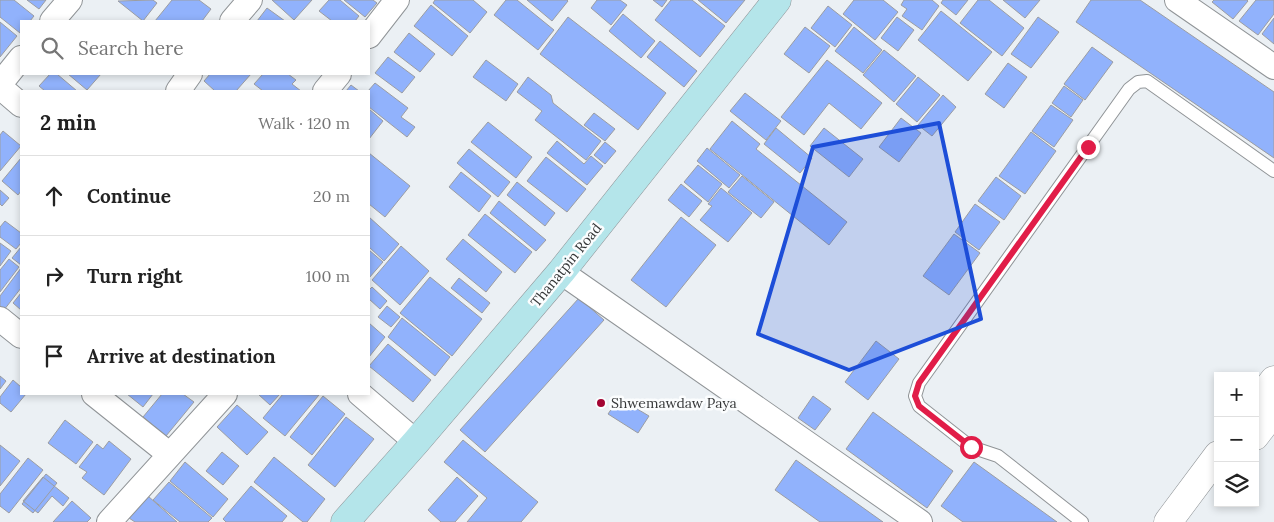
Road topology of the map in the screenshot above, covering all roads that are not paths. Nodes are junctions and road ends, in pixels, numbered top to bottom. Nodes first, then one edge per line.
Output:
1 (70, 0) edge
2 (250, 0) edge
3 (397, 0) edge
4 (777, 0) edge
5 (1177, 0) edge
6 (53, 20) edge
7 (233, 20) edge
8 (370, 35) edge
9 (20, 59) edge
10 (1274, 68) edge
11 (189, 75) edge
12 (338, 75) edge
13 (0, 85) edge
14 (179, 90) edge
15 (326, 90) edge
16 (20, 104) edge
17 (1274, 171) edge
18 (561, 272) junction
19 (0, 319) edge
20 (20, 335) edge
21 (1274, 380) edge
22 (95, 395) edge
23 (224, 395) edge
24 (361, 395) edge
25 (1259, 400) edge
26 (1274, 411) edge
27 (1259, 431) edge
28 (416, 442) junction
29 (169, 454) junction
30 (1214, 460) edge
31 (1214, 492) edge
32 (109, 522) edge
33 (345, 522) edge
34 (920, 522) edge
35 (1082, 522) edge
36 (1168, 522) edge
37 (1192, 522) edge

1 - 6 street
2 - 7 street
3 - 8 street
4 - 18 main road, Thanatpin Road
5 - 10 street
9 - 13 street
11 - 14 street
12 - 15 street
13 - 16 street
17 - 35 lane
18 - 28 main road, Thanatpin Road
18 - 34 street
19 - 20 street
21 - 25 street
22 - 29 street
23 - 29 street
24 - 28 street
26 - 27 street
28 - 33 main road, Thanatpin Road
29 - 32 street
30 - 36 street
31 - 37 street

